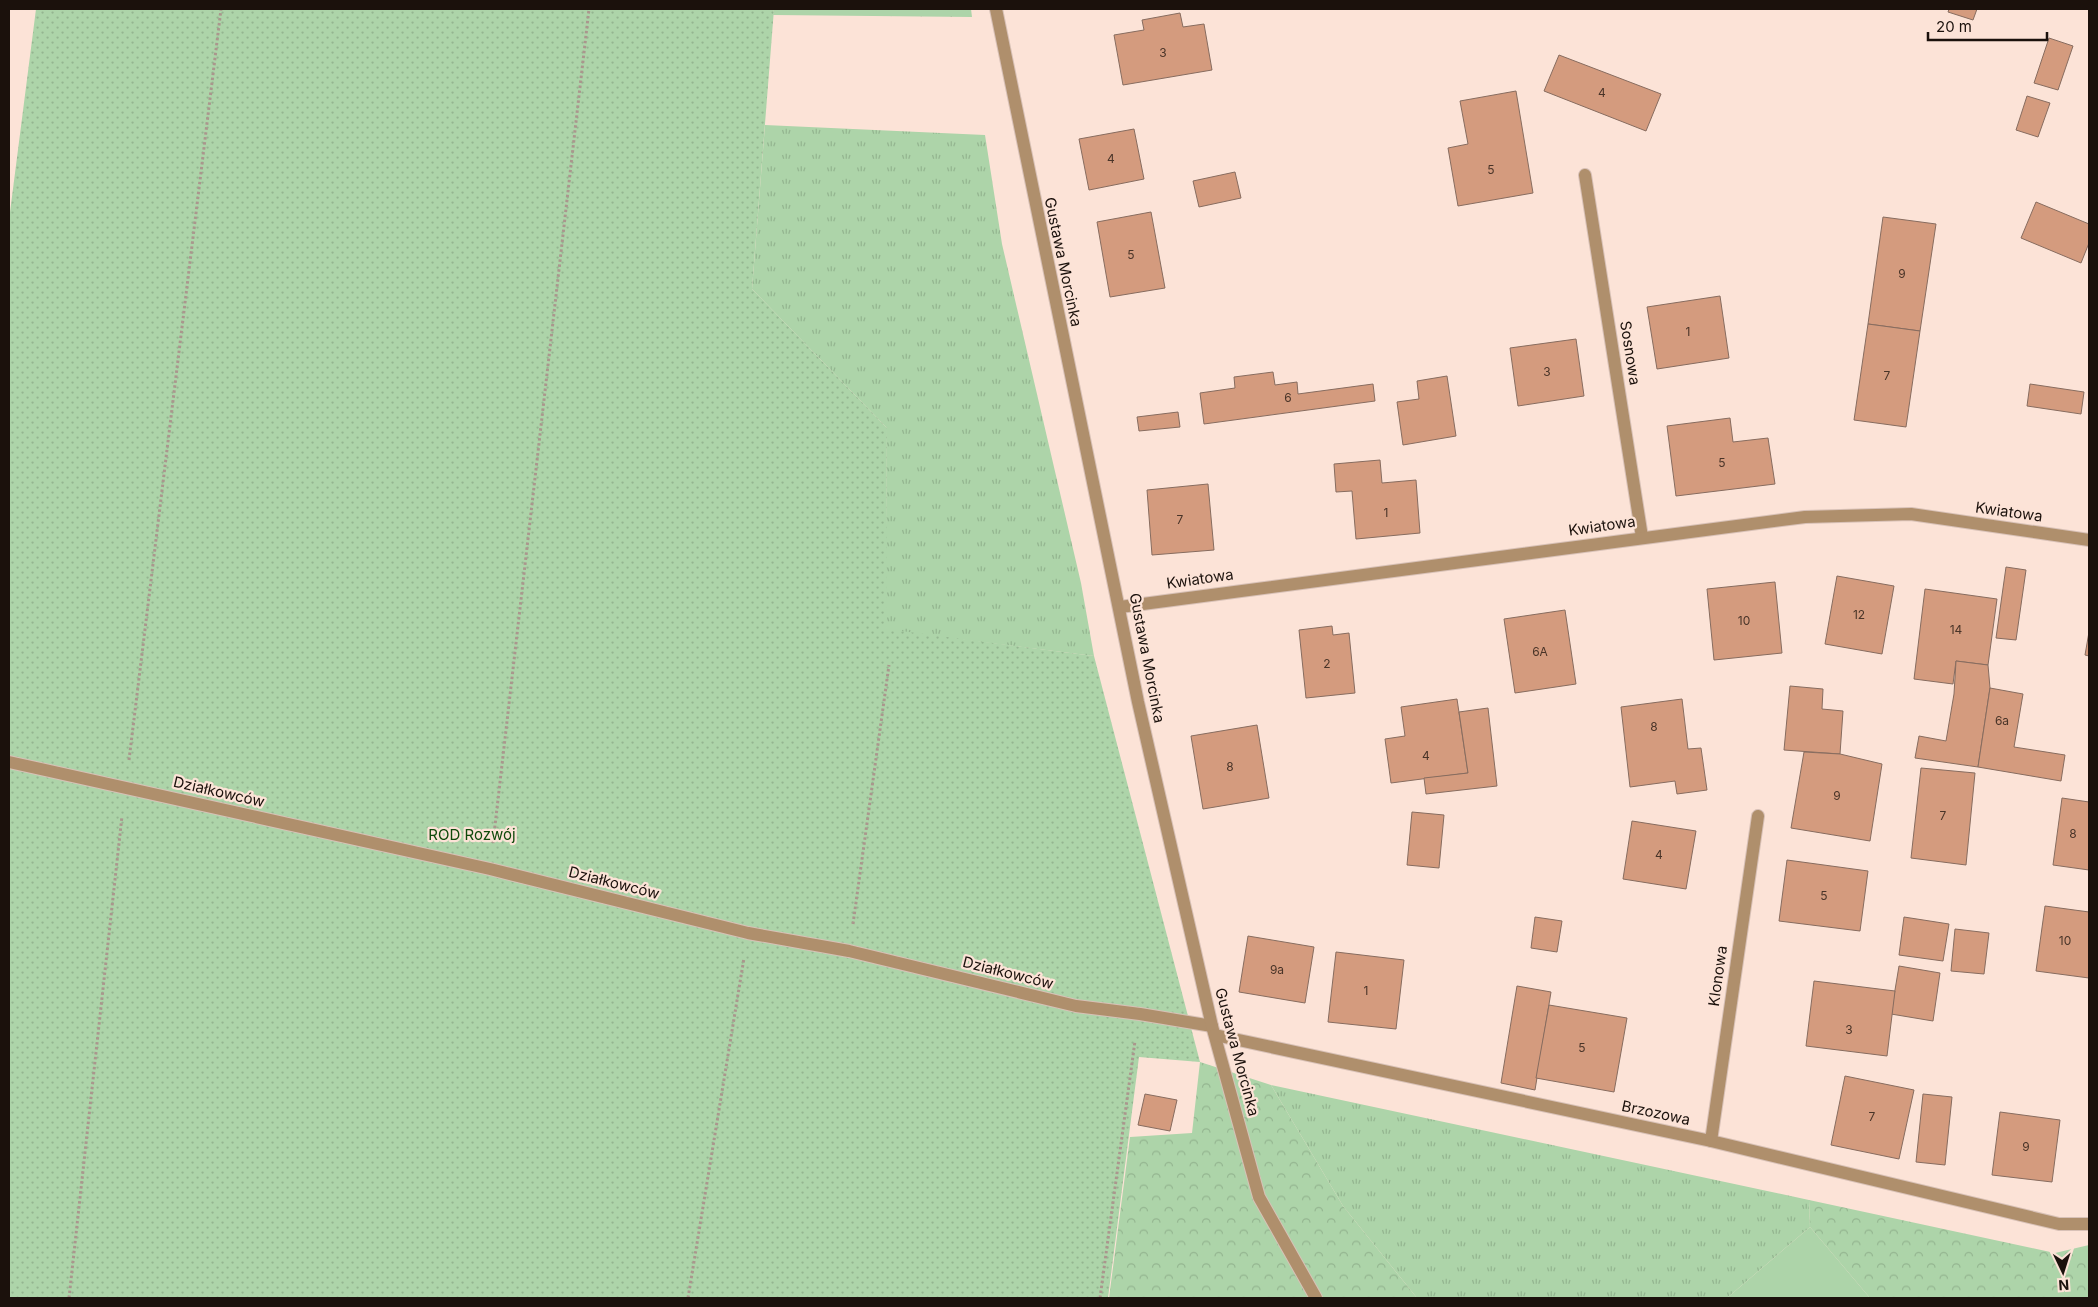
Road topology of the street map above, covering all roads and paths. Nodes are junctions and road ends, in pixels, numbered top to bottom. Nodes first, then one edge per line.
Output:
1 (221, 9) edge
2 (589, 9) edge
3 (996, 9) edge
4 (1585, 175) dead end
5 (1642, 537) junction
6 (2089, 540) edge
7 (1120, 607) junction
8 (889, 665) dead end
9 (9, 762) edge
10 (126, 787) junction
11 (1758, 816) dead end
12 (490, 869) junction
13 (748, 932) junction
14 (849, 951) junction
15 (1140, 1014) junction
16 (1214, 1031) junction
17 (1711, 1141) junction
18 (2089, 1224) edge
19 (69, 1298) edge
20 (688, 1298) edge
21 (1100, 1298) edge
22 (1316, 1298) edge

1 - 10 path
2 - 12 path
3 - 7 street, Gustawa Morcinka
4 - 5 street, Sosnowa
5 - 6 street, Kwiatowa
5 - 7 street, Kwiatowa
7 - 16 street, Gustawa Morcinka
8 - 14 path
9 - 10 street, Działkowców
10 - 12 street, Działkowców
10 - 19 path
11 - 17 street, Klonowa
12 - 13 street, Działkowców
13 - 14 street, Działkowców
13 - 20 path
14 - 15 street, Działkowców
15 - 16 street, Działkowców
15 - 21 path
16 - 17 street, Brzozowa
16 - 22 street, Gustawa Morcinka
17 - 18 street, Brzozowa

